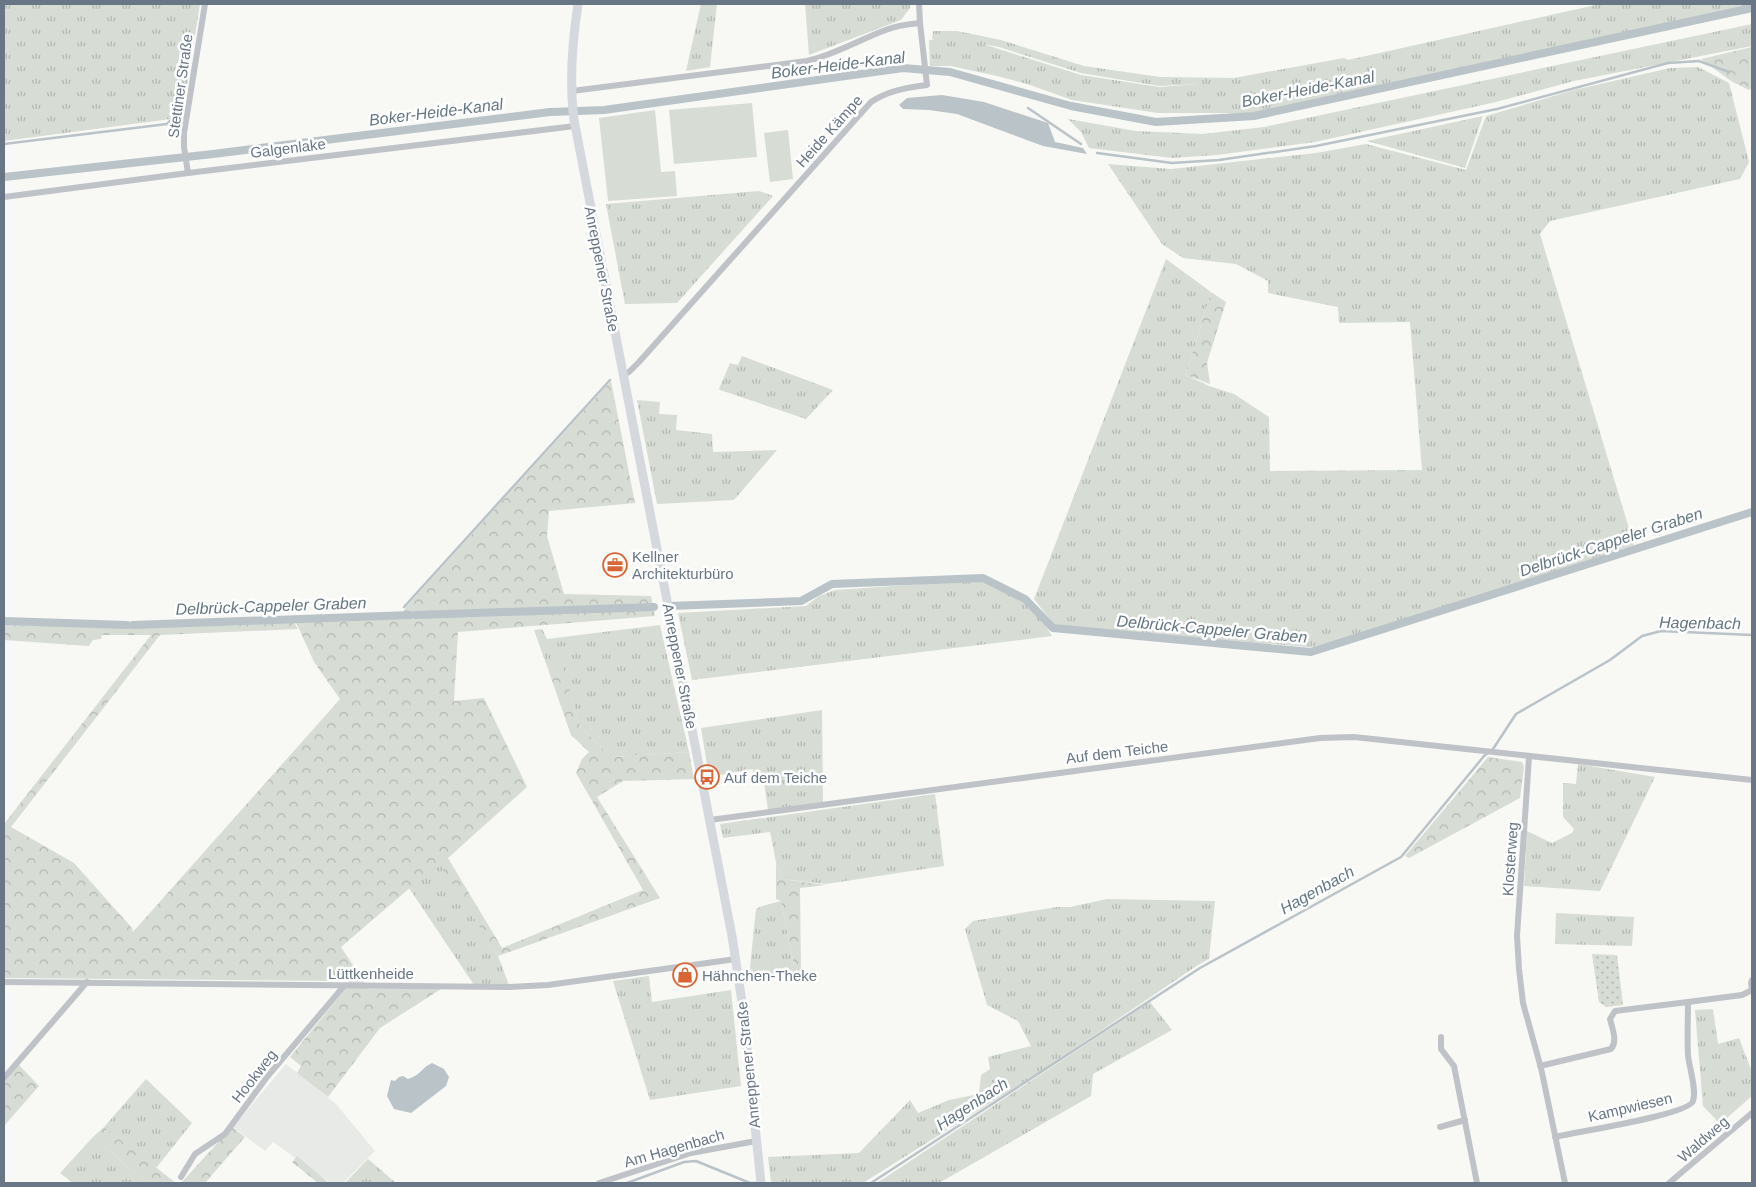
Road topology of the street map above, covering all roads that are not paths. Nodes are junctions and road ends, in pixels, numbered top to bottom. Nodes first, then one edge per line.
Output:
1 (205, 4) edge
2 (578, 4) edge
3 (919, 4) edge
4 (920, 23) junction
5 (572, 91) junction
6 (575, 126) junction
7 (188, 173) junction
8 (4, 197) edge
9 (623, 375) junction
10 (1528, 757) junction
11 (1752, 780) edge
12 (710, 820) junction
13 (736, 959) junction
14 (1752, 980) edge
15 (4, 982) edge
16 (87, 982) junction
17 (344, 986) junction
18 (1752, 989) edge
19 (1688, 1002) junction
20 (1441, 1037) dead end
21 (1540, 1066) junction
22 (4, 1078) edge
23 (1752, 1113) edge
24 (1465, 1120) junction
25 (1440, 1127) dead end
26 (1555, 1137) junction
27 (756, 1141) junction
28 (181, 1177) dead end
29 (760, 1179) edge
30 (600, 1183) edge
31 (1477, 1183) edge
32 (1564, 1183) edge
33 (1669, 1183) edge

1 - 7 street, Stettiner Straße
2 - 5 street, Anreppener Straße
3 - 4 street, Heide Kämpe
4 - 5 street
4 - 9 street, Heide Kämpe
5 - 6 street, Anreppener Straße
6 - 7 street, Galgenlake
6 - 9 street, Anreppener Straße
7 - 8 street, Galgenlake
9 - 12 street, Anreppener Straße
10 - 11 street
10 - 12 street, Auf dem Teiche
10 - 21 street, Klosterweg
12 - 13 street, Anreppener Straße
13 - 17 street, Lüttkenheide
13 - 27 street, Anreppener Straße
14 - 18 street
15 - 16 street, Lüttkenheide
16 - 17 street, Lüttkenheide
16 - 22 street
17 - 28 street, Hookweg
18 - 19 street
19 - 21 street
19 - 26 street, Kampwiesen
20 - 24 street
21 - 26 street, Klosterweg
23 - 33 street, Waldweg
24 - 25 street
24 - 31 street
26 - 32 street, Klosterweg
27 - 29 street, Anreppener Straße
27 - 30 street, Am Hagenbach

